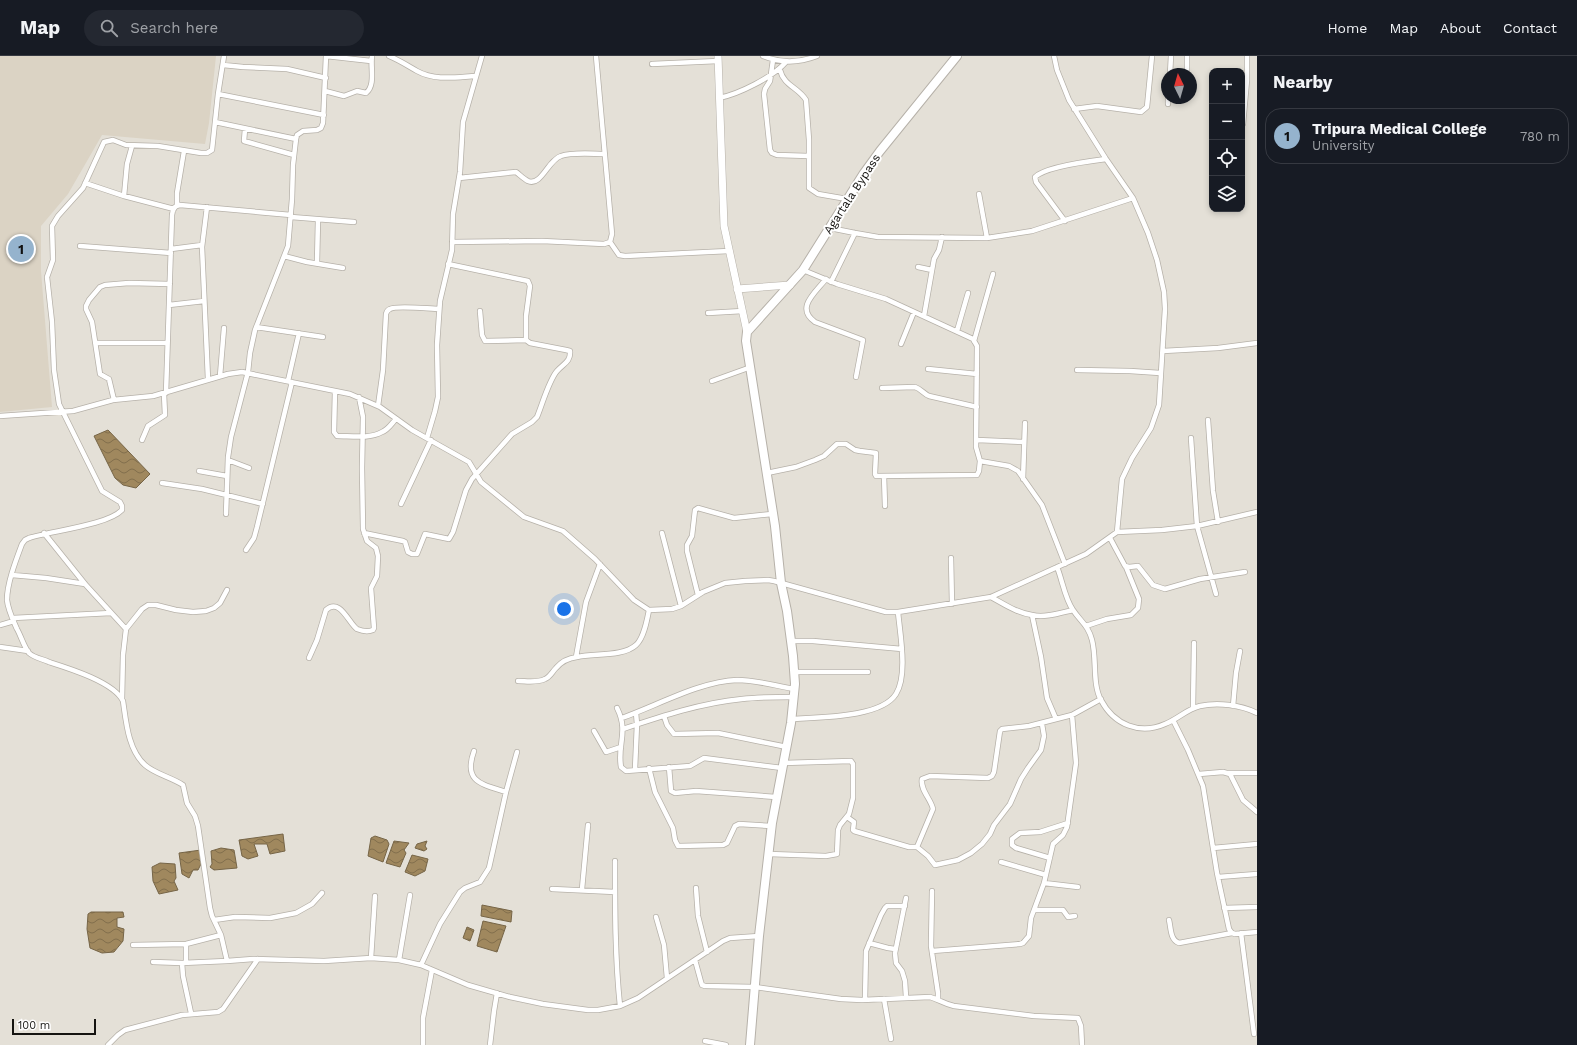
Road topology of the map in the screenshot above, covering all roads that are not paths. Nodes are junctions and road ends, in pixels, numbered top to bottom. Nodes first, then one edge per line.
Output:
1 (224, 56) edge
2 (326, 56) edge
3 (389, 56) edge
4 (482, 56) edge
5 (596, 56) edge
6 (763, 56) edge
7 (818, 56) edge
8 (957, 56) edge
9 (1054, 56) edge
10 (1152, 56) edge
11 (1171, 56) edge
12 (1187, 56) edge
13 (1247, 56) edge
14 (372, 58) edge
15 (718, 59) edge
16 (773, 60) junction
17 (786, 62) junction
18 (652, 64) dead end
19 (223, 65) junction
20 (1170, 68) edge
21 (1187, 68) edge
22 (780, 70) junction
23 (772, 74) junction
24 (476, 76) junction
25 (326, 78) junction
26 (325, 91) junction
27 (218, 94) junction
28 (719, 98) junction
29 (1245, 104) edge
30 (1074, 109) junction
31 (324, 115) junction
32 (215, 122) junction
33 (245, 129) junction
34 (296, 140) junction
35 (132, 146) junction
36 (184, 151) junction
37 (605, 154) junction
38 (294, 155) junction
39 (809, 156) junction
40 (1106, 159) junction
41 (459, 178) junction
42 (85, 183) junction
43 (979, 194) dead end
44 (124, 196) junction
45 (1133, 198) junction
46 (847, 199) junction
47 (175, 207) junction
48 (207, 207) junction
49 (291, 216) junction
50 (318, 220) junction
51 (1065, 221) junction
52 (354, 222) dead end
53 (830, 228) junction
54 (855, 234) junction
55 (942, 237) junction
56 (987, 238) junction
57 (452, 242) junction
58 (610, 242) junction
59 (202, 245) junction
60 (80, 246) dead end
61 (171, 251) junction
62 (729, 251) junction
63 (284, 256) junction
64 (318, 263) junction
65 (448, 264) junction
66 (918, 267) dead end
67 (343, 268) dead end
68 (803, 270) junction
69 (932, 270) junction
70 (993, 274) dead end
71 (826, 279) junction
72 (831, 282) junction
73 (170, 284) junction
74 (790, 285) junction
75 (737, 289) junction
76 (968, 293) dead end
77 (204, 301) junction
78 (169, 305) junction
79 (439, 309) junction
80 (480, 311) dead end
81 (743, 311) junction
82 (914, 312) junction
83 (708, 313) dead end
84 (924, 316) junction
85 (256, 327) junction
86 (224, 328) dead end
87 (957, 331) junction
88 (747, 332) junction
89 (299, 333) junction
90 (324, 337) dead end
91 (526, 340) junction
92 (974, 341) junction
93 (96, 343) junction
94 (168, 343) junction
95 (1257, 343) edge
96 (901, 344) dead end
97 (1162, 351) junction
98 (751, 367) junction
99 (928, 368) dead end
100 (1077, 370) dead end
101 (248, 372) junction
102 (1160, 373) junction
103 (977, 374) junction
104 (220, 376) junction
105 (856, 377) dead end
106 (208, 379) junction
107 (712, 381) dead end
108 (290, 382) junction
109 (882, 388) dead end
110 (335, 391) junction
111 (165, 393) junction
112 (359, 397) junction
113 (114, 400) junction
114 (378, 406) junction
115 (977, 407) junction
116 (62, 412) junction
117 (0, 416) edge
118 (396, 419) junction
119 (1208, 420) dead end
120 (1025, 423) dead end
121 (363, 436) junction
122 (1191, 438) dead end
123 (429, 439) junction
124 (142, 440) dead end
125 (977, 440) junction
126 (1024, 442) junction
127 (228, 460) junction
128 (980, 461) junction
129 (249, 468) dead end
130 (199, 470) dead end
131 (767, 472) junction
132 (477, 475) junction
133 (227, 476) junction
134 (884, 476) junction
135 (1023, 478) junction
136 (162, 483) dead end
137 (226, 495) junction
138 (263, 504) junction
139 (401, 504) dead end
140 (885, 506) dead end
141 (1257, 512) edge
142 (226, 514) dead end
143 (772, 514) junction
144 (1218, 522) junction
145 (1197, 526) junction
146 (1118, 532) junction
147 (44, 533) junction
148 (364, 533) junction
149 (662, 533) dead end
150 (1110, 538) junction
151 (246, 550) dead end
152 (951, 558) dead end
153 (600, 564) junction
154 (1065, 564) junction
155 (1057, 567) junction
156 (1126, 567) junction
157 (1245, 572) dead end
158 (12, 575) junction
159 (1212, 578) junction
160 (781, 583) junction
161 (85, 584) junction
162 (226, 590) dead end
163 (1216, 594) dead end
164 (698, 595) junction
165 (991, 597) junction
166 (952, 604) junction
167 (682, 606) junction
168 (649, 610) junction
169 (1072, 610) junction
170 (898, 612) junction
171 (111, 613) junction
172 (1032, 615) junction
173 (13, 620) junction
174 (0, 625) edge
175 (1086, 626) junction
176 (126, 629) junction
177 (790, 641) junction
178 (1194, 643) dead end
179 (0, 647) edge
180 (902, 649) junction
181 (28, 651) junction
182 (1240, 651) dead end
183 (576, 657) junction
184 (309, 658) dead end
185 (794, 672) junction
186 (868, 672) dead end
187 (518, 681) dead end
188 (794, 693) junction
189 (122, 699) junction
190 (1100, 699) junction
191 (1234, 706) junction
192 (617, 708) dead end
193 (1193, 708) junction
194 (636, 713) junction
195 (1257, 713) edge
196 (1072, 715) junction
197 (664, 716) junction
198 (622, 718) junction
199 (792, 719) junction
200 (1056, 719) junction
201 (1173, 720) junction
202 (637, 724) junction
203 (1042, 724) junction
204 (623, 729) junction
205 (594, 731) dead end
206 (621, 747) junction
207 (787, 747) junction
208 (474, 751) dead end
209 (517, 752) dead end
210 (783, 766) junction
211 (669, 767) junction
212 (649, 768) junction
213 (635, 769) junction
214 (1228, 773) junction
215 (1257, 773) edge
216 (1199, 774) junction
217 (506, 792) junction
218 (776, 796) junction
219 (1257, 812) edge
220 (847, 817) junction
221 (1068, 823) junction
222 (588, 825) dead end
223 (772, 826) junction
224 (1257, 844) edge
225 (917, 847) junction
226 (1212, 848) junction
227 (769, 854) junction
228 (1050, 858) junction
229 (615, 862) dead end
230 (1001, 862) dead end
231 (1257, 874) edge
232 (1046, 875) junction
233 (1218, 877) junction
234 (1044, 883) junction
235 (1078, 887) dead end
236 (696, 888) dead end
237 (552, 889) dead end
238 (582, 889) junction
239 (932, 891) dead end
240 (615, 892) junction
241 (322, 893) dead end
242 (410, 895) dead end
243 (375, 896) dead end
244 (906, 898) dead end
245 (905, 906) junction
246 (1257, 907) edge
247 (1224, 908) junction
248 (1034, 910) junction
249 (1075, 916) dead end
250 (656, 917) dead end
251 (214, 920) junction
252 (1169, 920) dead end
253 (1257, 932) edge
254 (1232, 933) junction
255 (1242, 933) junction
256 (221, 935) junction
257 (760, 936) junction
258 (869, 943) junction
259 (186, 944) junction
260 (133, 945) dead end
261 (895, 949) junction
262 (932, 951) junction
263 (707, 952) junction
264 (371, 958) junction
265 (258, 959) junction
266 (399, 960) junction
267 (695, 960) junction
268 (227, 961) junction
269 (153, 962) dead end
270 (184, 963) junction
271 (421, 965) junction
272 (432, 970) junction
273 (667, 978) junction
274 (755, 987) junction
275 (498, 993) junction
276 (906, 998) junction
277 (884, 999) junction
278 (938, 999) junction
279 (865, 1000) junction
280 (620, 1006) junction
281 (191, 1013) junction
282 (1254, 1034) dead end
283 (891, 1039) dead end
284 (705, 1040) dead end
285 (108, 1045) edge
286 (422, 1045) edge
287 (490, 1045) edge
288 (726, 1045) edge
289 (750, 1045) edge
290 (1082, 1045) edge

1 - 19 street
2 - 14 street
2 - 25 street
3 - 24 street
4 - 24 street
5 - 37 street
6 - 16 street
7 - 17 street
8 - 46 highway, Agartala Bypass
9 - 30 street
10 - 30 street
11 - 20 street
12 - 21 street
13 - 29 street
14 - 26 street
15 - 18 street
15 - 28 main road
16 - 17 street
16 - 23 street
17 - 22 street
19 - 25 street
19 - 27 street
22 - 23 street
22 - 39 street
23 - 28 street
23 - 39 street
24 - 41 street
25 - 26 street
26 - 31 street
27 - 31 street
27 - 32 street
28 - 62 main road
30 - 40 street
31 - 34 street
32 - 33 street
32 - 36 street
33 - 34 street
33 - 38 street
34 - 38 street
35 - 36 street
35 - 42 street
35 - 44 street
36 - 47 street
37 - 41 street
37 - 58 street
38 - 49 street
39 - 46 street
40 - 45 street
40 - 51 street
41 - 57 street
42 - 44 street
42 - 116 street
43 - 56 street
44 - 47 street
45 - 51 street
45 - 97 street
46 - 53 highway, Agartala Bypass
47 - 48 street
47 - 61 street
48 - 49 street
48 - 59 street
49 - 50 street
49 - 63 street
50 - 52 street
50 - 64 street
51 - 56 street
53 - 54 street
53 - 68 highway, Agartala Bypass
54 - 55 street
54 - 72 street
55 - 56 street
55 - 69 street
57 - 58 street
57 - 65 street
58 - 62 street
59 - 61 street
59 - 77 street
60 - 61 street
61 - 73 street
62 - 75 main road
63 - 64 street
63 - 85 street
64 - 67 street
65 - 79 street
65 - 91 street
66 - 69 street
68 - 71 street
68 - 74 highway, Agartala Bypass
69 - 84 street
70 - 92 street
71 - 72 street
71 - 105 street
72 - 82 street
73 - 78 street
73 - 93 street
74 - 75 main road
74 - 88 highway, Agartala Bypass
75 - 81 main road
76 - 87 street
77 - 78 street
77 - 106 street
78 - 94 street
79 - 114 street
79 - 123 street
80 - 91 street
81 - 83 street
81 - 88 main road
82 - 84 street
82 - 96 street
84 - 87 street
85 - 89 street
85 - 101 street
86 - 104 street
87 - 92 street
88 - 98 highway
89 - 90 street
89 - 108 street
91 - 132 street
92 - 103 street
93 - 94 street
93 - 113 street
94 - 111 street
95 - 97 street
97 - 102 street
98 - 107 street
98 - 131 highway
99 - 103 street
100 - 102 street
101 - 104 street
101 - 108 street
101 - 127 street
102 - 146 street
103 - 115 street
104 - 106 street
106 - 111 street
108 - 110 street
108 - 138 street
109 - 115 street
110 - 112 street
110 - 121 street
111 - 113 street
111 - 124 street
112 - 114 street
112 - 121 street
113 - 116 street
114 - 118 street
115 - 125 street
116 - 117 street
116 - 147 street
118 - 121 street
118 - 123 street
119 - 144 street
120 - 126 street
121 - 148 street
122 - 145 street
123 - 132 street
123 - 139 street
125 - 126 street
125 - 128 street
126 - 135 street
127 - 129 street
127 - 133 street
128 - 134 street
128 - 135 street
130 - 133 street
131 - 134 street
131 - 143 highway
132 - 148 street
132 - 153 street
133 - 137 street
134 - 140 street
135 - 154 street
136 - 137 street
137 - 138 street
137 - 142 street
138 - 151 street
141 - 144 street
143 - 160 highway
143 - 164 street
144 - 145 street
145 - 146 street
145 - 159 street
146 - 150 street
147 - 158 street
147 - 161 street
148 - 184 street
149 - 167 street
150 - 154 street
150 - 156 street
152 - 166 street
153 - 168 street
153 - 183 street
154 - 155 street
155 - 165 street
155 - 169 street
156 - 159 street
156 - 175 street
157 - 159 street
158 - 161 street
158 - 173 street
159 - 163 street
160 - 164 street
160 - 170 street
160 - 177 highway
161 - 171 street
162 - 176 street
164 - 167 street
165 - 166 street
165 - 172 street
166 - 170 street
167 - 168 street
168 - 183 street
169 - 172 street
169 - 175 street
170 - 180 street
171 - 173 street
171 - 176 street
172 - 200 street
173 - 174 street
173 - 181 street
175 - 190 street
176 - 189 street
177 - 180 street
177 - 185 highway
178 - 193 street
179 - 181 street
180 - 199 street
181 - 189 street
182 - 191 street
183 - 187 street
185 - 186 street
185 - 188 highway
188 - 194 street
188 - 197 street
188 - 199 highway
189 - 251 street
190 - 196 street
190 - 201 street
191 - 193 street
191 - 195 street
192 - 198 street
193 - 201 street
194 - 198 street
194 - 202 street
196 - 200 street
196 - 221 street
197 - 202 street
197 - 207 street
198 - 204 street
199 - 207 highway
200 - 203 street
201 - 216 street
202 - 204 street
202 - 213 street
203 - 225 street
203 - 225 street
204 - 206 street
205 - 206 street
206 - 213 street
207 - 210 highway
208 - 217 street
209 - 217 street
210 - 211 street
210 - 218 highway
210 - 220 street
211 - 212 street
211 - 218 street
212 - 213 street
212 - 223 street
214 - 215 street
214 - 216 street
214 - 219 street
216 - 226 street
217 - 271 street
218 - 223 highway
220 - 225 street
220 - 227 street
221 - 228 street
221 - 228 street
222 - 238 street
223 - 227 highway
224 - 226 street
226 - 233 street
227 - 257 highway
228 - 232 street
229 - 240 street
230 - 232 street
231 - 233 street
232 - 234 street
233 - 247 street
234 - 235 street
234 - 248 street
236 - 263 street
237 - 238 street
238 - 240 street
239 - 262 street
240 - 280 street
241 - 251 street
242 - 266 street
243 - 264 street
244 - 245 street
245 - 258 street
245 - 261 street
246 - 247 street
247 - 254 street
248 - 249 street
248 - 262 street
250 - 273 street
251 - 256 street
252 - 254 street
253 - 255 street
254 - 255 street
255 - 282 street
256 - 259 street
256 - 268 street
257 - 263 street
257 - 274 highway
258 - 261 street
258 - 279 street
259 - 260 street
259 - 270 street
261 - 276 street
262 - 278 street
263 - 267 street
264 - 265 street
264 - 266 street
265 - 268 street
265 - 281 street
266 - 271 street
267 - 273 street
267 - 274 street
268 - 270 street
269 - 270 street
270 - 281 street
271 - 272 street
272 - 275 street
272 - 286 street
273 - 280 street
274 - 279 street
274 - 289 highway
275 - 280 street
275 - 287 street
276 - 277 street
276 - 278 street
277 - 279 street
277 - 283 street
278 - 290 street
281 - 285 street
284 - 288 street

